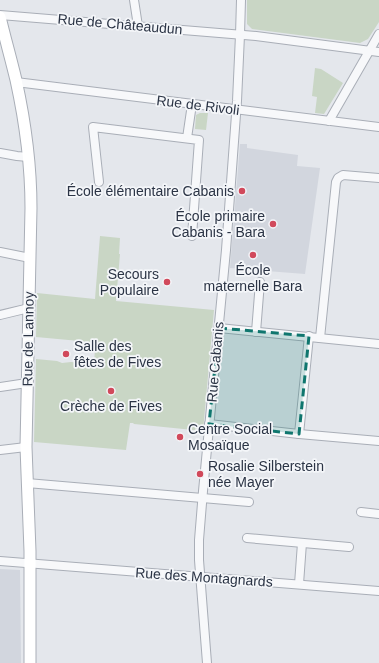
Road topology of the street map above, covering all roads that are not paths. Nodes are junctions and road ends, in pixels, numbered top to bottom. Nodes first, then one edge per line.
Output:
1 (134, 0) edge
2 (241, 0) edge
3 (0, 16) edge
4 (138, 26) junction
5 (379, 34) edge
6 (240, 35) junction
7 (369, 51) junction
8 (379, 52) edge
9 (16, 82) junction
10 (192, 104) junction
11 (236, 110) junction
12 (329, 121) junction
13 (379, 127) edge
14 (187, 138) junction
15 (0, 153) edge
16 (28, 158) junction
17 (379, 178) edge
18 (100, 182) dead end
19 (192, 236) dead end
20 (0, 252) edge
21 (30, 258) junction
22 (260, 282) dead end
23 (29, 308) junction
24 (0, 315) edge
25 (219, 328) junction
26 (256, 332) junction
27 (309, 336) junction
28 (320, 338) junction
29 (379, 344) edge
30 (27, 383) junction
31 (0, 387) edge
32 (209, 424) junction
33 (299, 434) junction
34 (379, 440) edge
35 (26, 447) junction
36 (0, 450) edge
37 (27, 484) junction
38 (202, 498) junction
39 (249, 502) dead end
40 (361, 512) dead end
41 (379, 514) edge
42 (247, 538) dead end
43 (302, 542) junction
44 (349, 547) dead end
45 (0, 561) edge
46 (30, 563) junction
47 (200, 577) junction
48 (299, 584) junction
49 (379, 590) edge
50 (30, 663) edge
51 (207, 663) edge

1 - 4 street
2 - 6 street, Rue Cabanis
3 - 4 street, Rue de Châteaudun
3 - 9 street, Rue de Lannoy
4 - 6 street, Rue de Châteaudun
5 - 7 street
6 - 7 street, Rue de Châteaudun
6 - 11 street, Rue Cabanis
7 - 8 street, Rue de Châteaudun
7 - 12 street
9 - 10 street, Rue de Rivoli
9 - 16 street, Rue de Lannoy
10 - 11 street, Rue de Rivoli
10 - 14 street
11 - 12 street, Rue de Rivoli
11 - 25 street, Rue Cabanis
12 - 13 street, Rue de Rivoli
14 - 18 street
14 - 19 street
15 - 16 street
16 - 21 street, Rue de Lannoy
17 - 28 street
20 - 21 street
21 - 23 street, Rue de Lannoy
22 - 26 street
23 - 24 street
23 - 30 street, Rue de Lannoy
25 - 26 street
25 - 32 street, Rue Cabanis
26 - 27 street
27 - 28 street
27 - 33 street
28 - 29 street
30 - 31 street
30 - 35 street, Rue de Lannoy
32 - 33 street
32 - 38 street, Rue Cabanis
33 - 34 street
35 - 36 street
35 - 37 street, Rue de Lannoy
37 - 38 street
37 - 46 street, Rue de Lannoy
38 - 39 street
38 - 47 street, Rue Cabanis
40 - 41 street
42 - 43 street
43 - 44 street
43 - 48 street
45 - 46 street, Rue des Montagnards
46 - 47 street, Rue des Montagnards
46 - 50 street, Rue de Lannoy
47 - 48 street, Rue des Montagnards
47 - 51 street, Rue Cabanis
48 - 49 street, Rue des Montagnards

